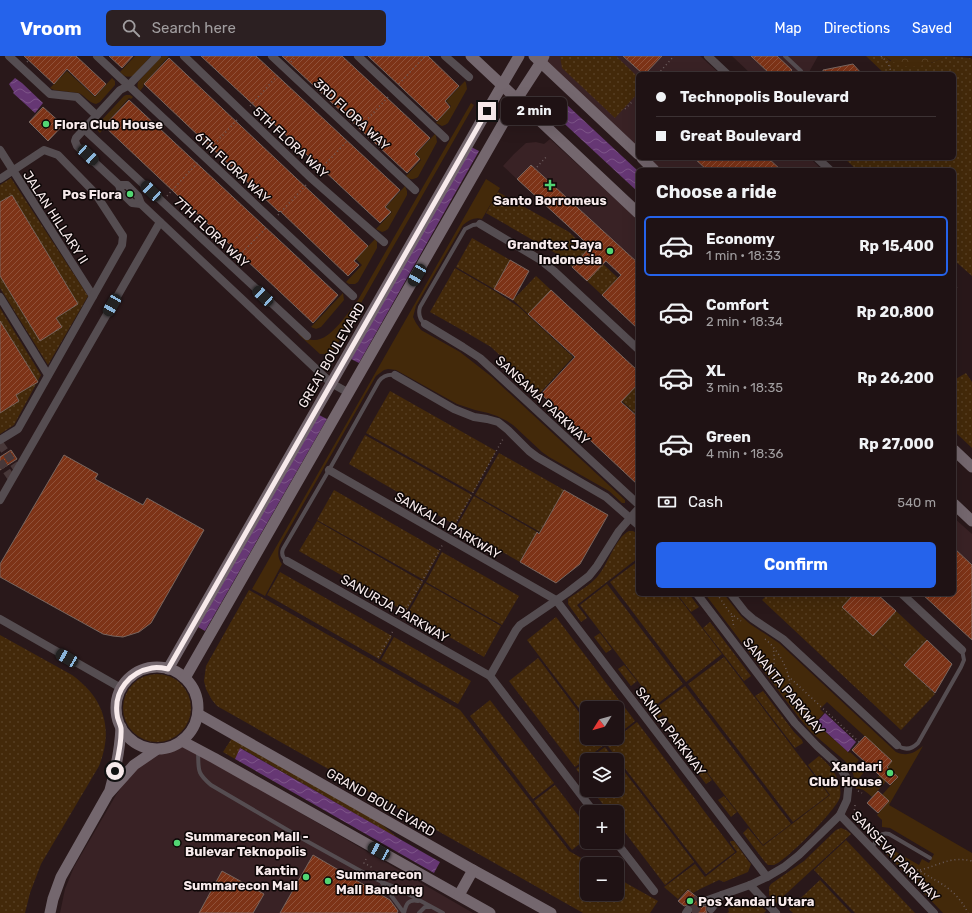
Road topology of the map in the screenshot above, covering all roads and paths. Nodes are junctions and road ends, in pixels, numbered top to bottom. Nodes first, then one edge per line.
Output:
1 (9, 56) edge
2 (97, 56) edge
3 (157, 56) edge
4 (184, 56) edge
5 (272, 56) edge
6 (296, 56) edge
7 (358, 56) edge
8 (425, 56) edge
9 (445, 56) edge
10 (470, 56) edge
11 (519, 56) edge
12 (674, 56) edge
13 (708, 56) edge
14 (785, 56) edge
15 (881, 56) edge
16 (539, 58) edge
17 (285, 68) junction
18 (660, 72) edge
19 (725, 72) edge
20 (800, 72) edge
21 (891, 72) edge
22 (469, 77) dead end
23 (502, 85) junction
24 (128, 86) junction
25 (394, 90) junction
26 (517, 99) junction
27 (633, 101) dead end
28 (625, 109) dead end
29 (244, 113) junction
30 (96, 115) junction
31 (84, 129) junction
32 (354, 133) junction
33 (445, 138) dead end
34 (0, 150) edge
35 (636, 152) edge
36 (204, 156) junction
37 (547, 156) dead end
38 (644, 160) edge
39 (819, 160) edge
40 (537, 167) dead end
41 (652, 168) edge
42 (828, 168) edge
43 (13, 171) junction
44 (312, 178) junction
45 (0, 179) edge
46 (119, 185) junction
47 (415, 190) dead end
48 (162, 202) junction
49 (141, 204) junction
50 (636, 211) edge
51 (273, 220) junction
52 (160, 222) junction
53 (480, 224) joint
54 (384, 242) dead end
55 (231, 265) junction
56 (93, 296) junction
57 (354, 296) dead end
58 (0, 297) edge
59 (425, 324) joint
60 (307, 336) dead end
61 (636, 347) edge
62 (48, 375) junction
63 (395, 375) joint
64 (331, 383) junction
65 (349, 393) junction
66 (0, 440) edge
67 (956, 452) edge
68 (972, 467) edge
69 (329, 470) junction
70 (0, 500) edge
71 (636, 502) edge
72 (956, 506) edge
73 (636, 511) edge
74 (630, 518) junction
75 (972, 521) edge
76 (636, 523) edge
77 (287, 561) joint
78 (698, 596) edge
79 (717, 596) edge
80 (733, 596) edge
81 (904, 596) edge
82 (556, 600) junction
83 (0, 619) edge
84 (743, 623) dead end
85 (765, 638) dead end
86 (772, 646) junction
87 (962, 650) joint
88 (168, 669) junction
89 (490, 676) junction
90 (788, 676) junction
91 (185, 678) junction
92 (765, 684) junction
93 (121, 688) junction
94 (198, 714) junction
95 (802, 717) dead end
96 (121, 727) junction
97 (182, 741) junction
98 (860, 742) dead end
99 (897, 745) joint
100 (198, 749) junction
101 (156, 750) junction
102 (862, 793) dead end
103 (108, 794) junction
104 (857, 795) dead end
105 (856, 803) dead end
106 (589, 805) edge
107 (840, 815) junction
108 (874, 845) junction
109 (621, 849) edge
110 (930, 858) dead end
111 (366, 859) dead end
112 (972, 861) edge
113 (372, 868) dead end
114 (473, 870) junction
115 (918, 870) junction
116 (767, 877) junction
117 (382, 882) junction
118 (750, 885) junction
119 (654, 891) dead end
120 (459, 895) junction
121 (721, 897) junction
122 (700, 900) tunnel mouth
123 (422, 902) junction
124 (433, 907) junction
125 (713, 911) edge
126 (50, 913) edge
127 (404, 913) edge
128 (418, 913) edge
129 (443, 913) edge
130 (490, 913) edge
131 (551, 913) edge
132 (776, 913) edge
133 (934, 913) edge
134 (968, 913) edge

1 - 30 street
2 - 24 street, 6TH FLORA WAY
3 - 24 street
4 - 29 street, 5TH FLORA WAY
5 - 17 street, 3RD FLORA WAY
6 - 17 path
7 - 25 street
8 - 25 path
9 - 22 street
10 - 23 street
11 - 23 street, GREAT BOULEVARD
12 - 18 path
13 - 19 street
14 - 20 lane
15 - 21 path
16 - 26 street
16 - 35 street
17 - 29 path
17 - 32 street, 3RD FLORA WAY
23 - 26 street
23 - 64 street, GREAT BOULEVARD
24 - 30 street
24 - 36 street, 6TH FLORA WAY
25 - 32 path
25 - 33 street
26 - 50 street
26 - 65 street
27 - 28 path
29 - 36 path
29 - 44 street, 5TH FLORA WAY
30 - 31 street
31 - 46 street
31 - 48 street, 7TH FLORA WAY
32 - 44 path
32 - 47 street, 3RD FLORA WAY
34 - 43 street, JALAN HILLARY II
36 - 48 path
36 - 51 street, 6TH FLORA WAY
37 - 40 path
38 - 41 street
39 - 42 street
43 - 45 street
43 - 56 street, JALAN HILLARY II
43 - 56 street
44 - 51 path
44 - 54 street, 5TH FLORA WAY
46 - 49 street
46 - 49 street
48 - 55 street, 7TH FLORA WAY
49 - 52 street
51 - 55 path
51 - 57 street, 6TH FLORA WAY
52 - 64 street
52 - 70 street
53 - 59 lane
53 - 61 street
55 - 60 street, 7TH FLORA WAY
56 - 62 street
58 - 62 street
59 - 71 street, SANSAMA PARKWAY
62 - 66 street
63 - 69 lane
63 - 74 street
64 - 65 street
64 - 88 street, GREAT BOULEVARD
65 - 91 street
67 - 68 street
69 - 77 lane
69 - 82 street, SANKALA PARKWAY
72 - 75 street
73 - 74 street
74 - 76 street
74 - 82 street
77 - 89 street, SANURJA PARKWAY
78 - 92 street, SANANTA PARKWAY
79 - 84 path
80 - 99 street, SANANTA PARKWAY
81 - 87 street
82 - 89 street
82 - 116 street, SANILA PARKWAY
83 - 93 street
85 - 86 path
86 - 90 path
86 - 92 path
87 - 99 lane
88 - 91 street
88 - 93 street
89 - 106 street
90 - 95 path
90 - 98 path
91 - 94 street
92 - 107 street, SANANTA PARKWAY
93 - 96 street
94 - 97 street
94 - 114 street, GRAND BOULEVARD
96 - 101 street
96 - 103 street
97 - 100 street
97 - 101 street
100 - 117 lane
100 - 120 street
101 - 103 street
102 - 104 path
103 - 126 street
105 - 108 path
107 - 108 street, SANSEVA PARKWAY
107 - 116 street
108 - 110 lane
108 - 115 path
108 - 133 street, SANSEVA PARKWAY
109 - 119 street
111 - 113 path
112 - 115 path
114 - 120 street
114 - 131 street, GRAND BOULEVARD
115 - 134 path
116 - 118 street
117 - 123 lane
117 - 127 lane
118 - 121 street
118 - 132 street
120 - 130 street
121 - 122 street
121 - 125 street
123 - 124 lane
123 - 127 lane
124 - 128 lane
124 - 129 lane

